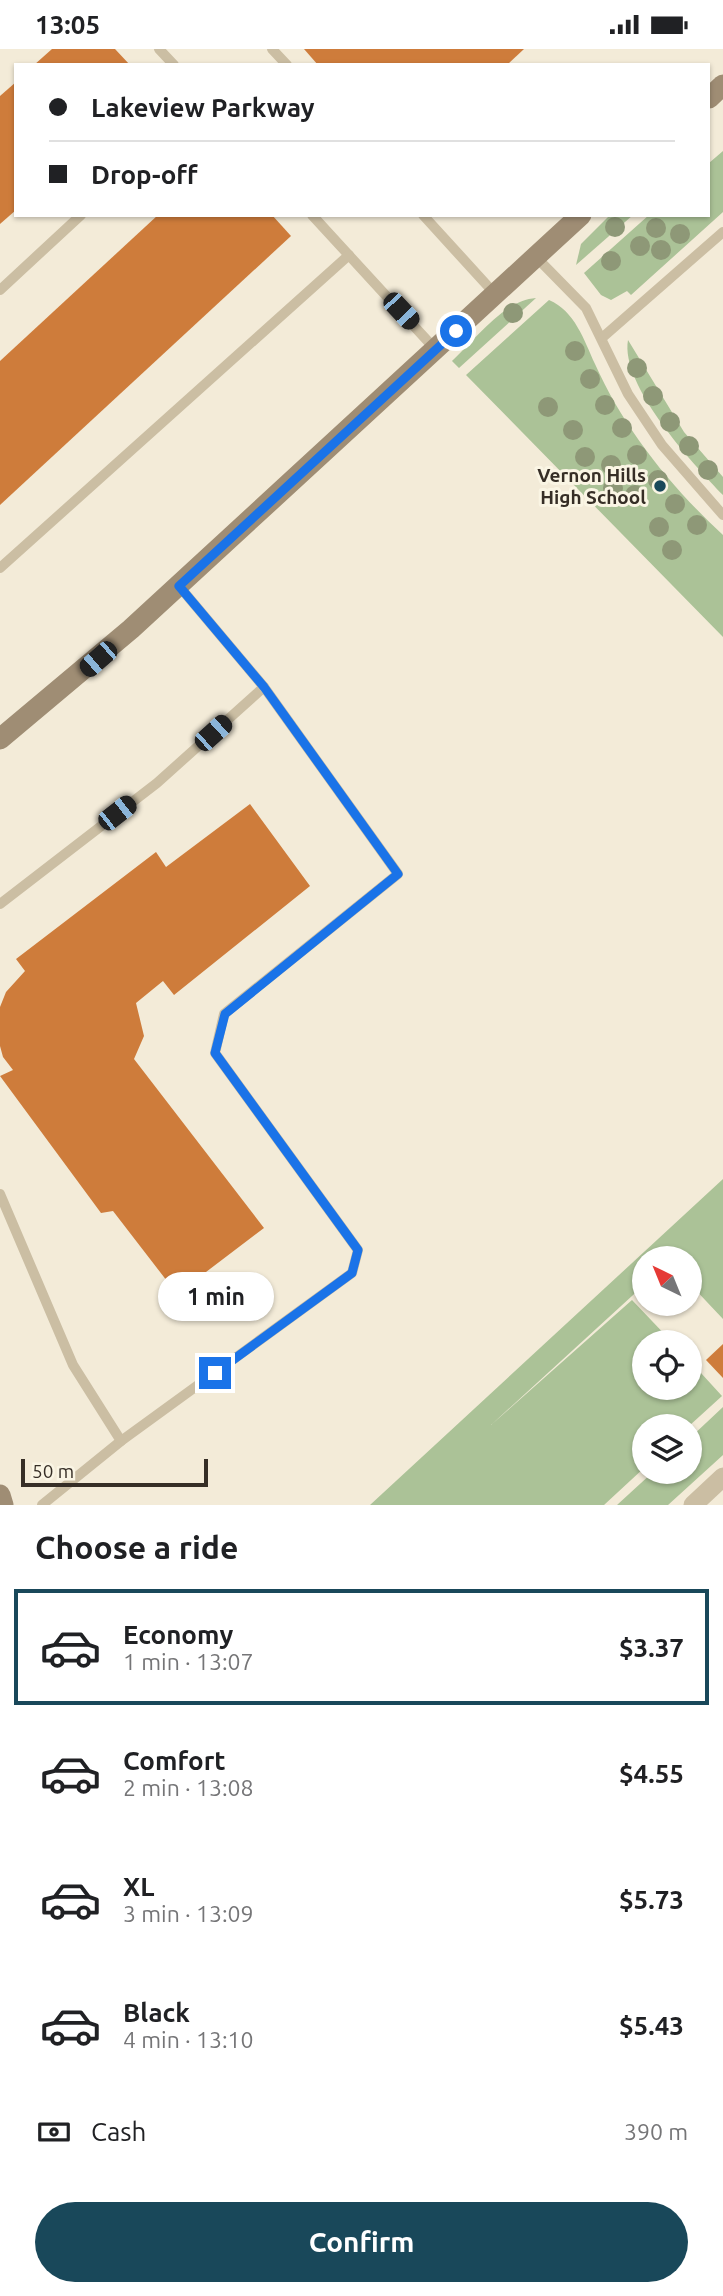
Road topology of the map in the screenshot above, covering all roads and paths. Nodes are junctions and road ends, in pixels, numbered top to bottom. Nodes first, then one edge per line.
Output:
1 (159, 49) edge
2 (272, 49) edge
3 (172, 63) edge
4 (285, 63) edge
5 (723, 85) edge
6 (710, 97) edge
7 (78, 217) edge
8 (314, 217) edge
9 (426, 217) edge
10 (579, 217) edge
11 (723, 232) edge
12 (349, 255) junction
13 (536, 257) junction
14 (0, 290) edge
15 (495, 294) junction
16 (603, 337) junction
17 (436, 349) junction
18 (723, 515) edge
19 (0, 568) edge
20 (179, 586) junction
21 (264, 687) junction
22 (0, 739) edge
23 (0, 904) edge
24 (0, 1195) edge
25 (121, 1441) junction
26 (723, 1476) edge
27 (0, 1495) edge
28 (3, 1505) edge
29 (42, 1505) edge
30 (693, 1505) edge

1 - 3 lane
2 - 4 lane
5 - 6 street
7 - 14 lane
8 - 12 lane
9 - 15 lane
10 - 13 street
11 - 16 lane
12 - 17 lane
12 - 19 lane
13 - 15 street
13 - 16 lane
15 - 17 street
16 - 18 lane
17 - 20 street
20 - 21 lane
20 - 22 street
21 - 23 lane
21 - 25 lane
24 - 25 lane
25 - 29 lane
26 - 30 street
27 - 28 street

